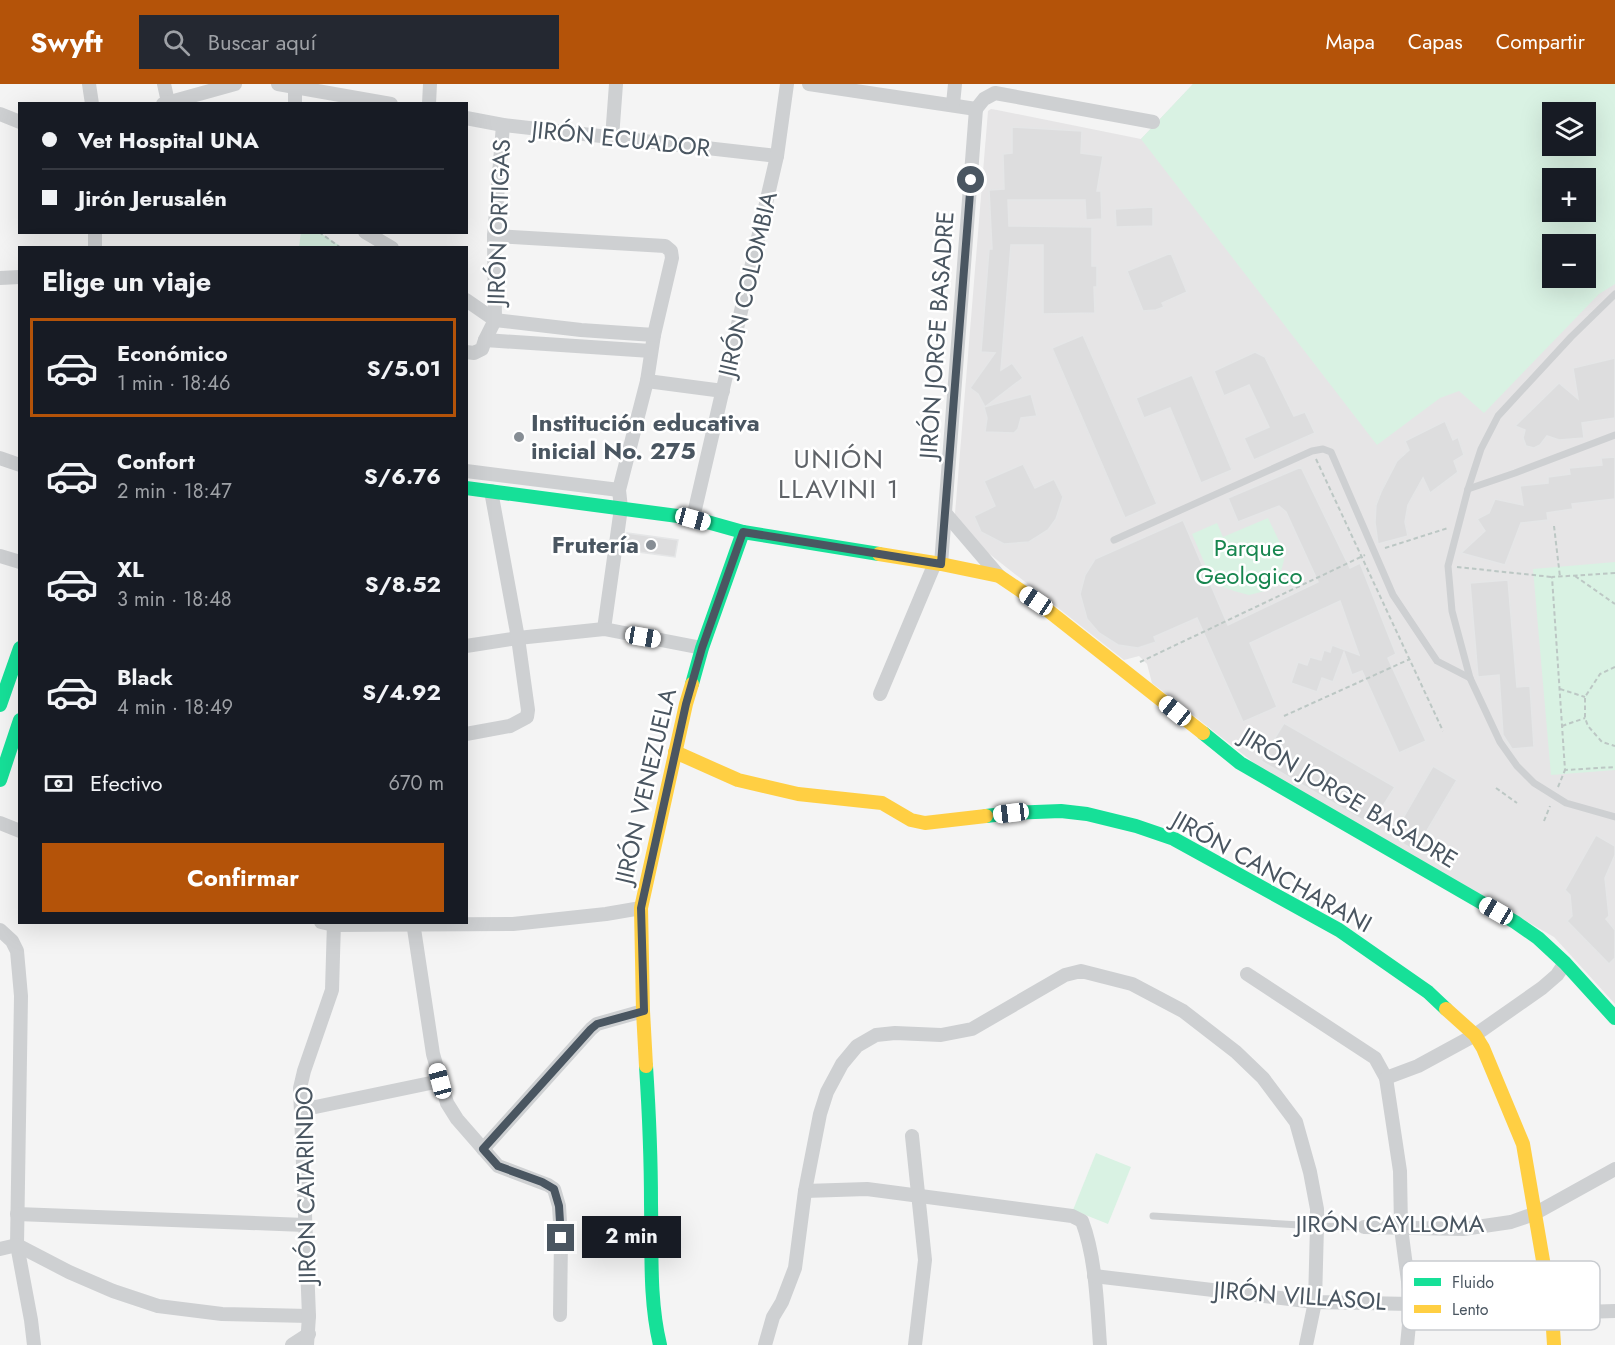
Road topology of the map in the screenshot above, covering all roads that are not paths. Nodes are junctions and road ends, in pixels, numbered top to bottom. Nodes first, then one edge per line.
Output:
1 (89, 84) edge
2 (164, 84) edge
3 (235, 84) edge
4 (278, 84) edge
5 (430, 84) edge
6 (616, 84) edge
7 (787, 84) edge
8 (809, 84) edge
9 (955, 84) edge
10 (295, 85) edge
11 (197, 99) edge
12 (92, 102) edge
13 (165, 102) edge
14 (173, 102) edge
15 (295, 102) edge
16 (381, 102) edge
17 (429, 102) edge
18 (952, 104) junction
19 (976, 109) junction
20 (0, 114) edge
21 (468, 118) edge
22 (18, 121) edge
23 (1153, 122) dead end
24 (503, 125) junction
25 (612, 138) junction
26 (777, 156) junction
27 (369, 234) edge
28 (494, 236) junction
29 (391, 242) edge
30 (18, 277) edge
31 (0, 278) edge
32 (1615, 294) edge
33 (468, 301) edge
34 (495, 320) junction
35 (654, 335) junction
36 (485, 340) junction
37 (651, 351) junction
38 (468, 352) edge
39 (647, 381) junction
40 (723, 391) junction
41 (1615, 435) edge
42 (0, 458) edge
43 (18, 464) edge
44 (468, 471) edge
45 (468, 488) edge
46 (1468, 489) junction
47 (619, 490) junction
48 (491, 491) junction
49 (621, 508) junction
50 (946, 514) junction
51 (693, 519) junction
52 (743, 532) junction
53 (1114, 540) dead end
54 (0, 556) edge
55 (18, 561) edge
56 (938, 564) junction
57 (999, 576) junction
58 (604, 629) junction
59 (518, 638) junction
60 (468, 646) edge
61 (702, 648) junction
62 (18, 653) edge
63 (10, 675) edge
64 (1470, 678) junction
65 (880, 694) dead end
66 (0, 705) edge
67 (18, 726) edge
68 (468, 734) edge
69 (675, 752) junction
70 (0, 780) edge
71 (1615, 817) edge
72 (0, 823) edge
73 (18, 830) edge
74 (641, 908) junction
75 (330, 924) edge
76 (413, 924) edge
77 (0, 930) edge
78 (1565, 963) junction
79 (1247, 974) dead end
80 (644, 1011) junction
81 (1615, 1018) edge
82 (1475, 1035) junction
83 (1386, 1078) junction
84 (440, 1081) junction
85 (301, 1110) junction
86 (912, 1136) dead end
87 (483, 1149) junction
88 (1615, 1169) edge
89 (805, 1191) junction
90 (917, 1196) junction
91 (17, 1214) junction
92 (1534, 1214) junction
93 (1153, 1216) dead end
94 (305, 1225) junction
95 (1317, 1227) junction
96 (1364, 1227) joint
97 (1401, 1228) junction
98 (17, 1245) junction
99 (0, 1249) edge
100 (1405, 1261) edge
101 (1543, 1261) edge
102 (1094, 1276) junction
103 (1315, 1302) junction
104 (1402, 1304) edge
105 (1600, 1311) edge
106 (1615, 1311) edge
107 (560, 1315) dead end
108 (309, 1316) junction
109 (1408, 1330) edge
110 (1553, 1330) edge
111 (308, 1340) edge
112 (34, 1345) edge
113 (292, 1345) edge
114 (660, 1345) edge
115 (765, 1345) edge
116 (915, 1345) edge
117 (1101, 1345) edge
118 (1306, 1345) edge
119 (1407, 1345) edge
120 (1554, 1345) edge

1 - 12 street
2 - 13 street
3 - 11 street
4 - 10 street
5 - 17 street
6 - 25 street
7 - 26 street, JIRÓN COLOMBIA
8 - 18 street
9 - 18 street
10 - 15 street
10 - 16 street
11 - 14 street
18 - 19 street
19 - 23 street
19 - 50 street, JIRÓN JORGE BASADRE
20 - 22 street
21 - 24 street, JIRÓN ECUADOR
24 - 25 street, JIRÓN ECUADOR
24 - 28 street, JIRÓN ORTIGAS
25 - 26 street, JIRÓN ECUADOR
26 - 40 street, JIRÓN COLOMBIA
27 - 29 street
28 - 34 street, JIRÓN ORTIGAS
28 - 35 street
30 - 31 street
32 - 46 lane
33 - 34 street
34 - 35 street
34 - 36 street
35 - 37 street
36 - 37 street
36 - 38 street
37 - 39 street
39 - 40 street
39 - 47 street
40 - 51 street, JIRÓN COLOMBIA
41 - 46 lane
42 - 43 street
44 - 47 street
45 - 48 street
46 - 64 lane
47 - 49 street
48 - 49 street
48 - 59 street
49 - 51 street
49 - 58 street
50 - 56 street, JIRÓN JORGE BASADRE
50 - 57 street
51 - 52 street
52 - 56 street
52 - 61 street, JIRÓN VENEZUELA
53 - 64 lane
54 - 55 street
56 - 57 street
56 - 65 street, JIRÓN JORGE BASADRE
57 - 78 street, JIRÓN JORGE BASADRE
58 - 59 street
58 - 61 street
59 - 60 street
59 - 68 street
61 - 69 street, JIRÓN VENEZUELA
62 - 63 street
63 - 66 street
64 - 71 lane
67 - 70 street
69 - 74 street, JIRÓN VENEZUELA
69 - 82 street, JIRÓN CANCHARANI
72 - 73 street
74 - 76 street
74 - 80 street, JIRÓN VENEZUELA
75 - 85 street, JIRÓN CATARINDO
76 - 84 street
77 - 91 street
78 - 81 street, JIRÓN JORGE BASADRE
78 - 82 street
79 - 83 street
80 - 87 street
80 - 114 street, JIRÓN VENEZUELA
82 - 83 street
82 - 92 street, JIRÓN CANCHARANI
83 - 97 street
84 - 85 street
84 - 87 street
85 - 94 street, JIRÓN CATARINDO
86 - 90 street
87 - 107 street
88 - 92 street, JIRÓN CAYLLOMA
89 - 90 street
89 - 95 street
89 - 115 street
90 - 102 street
90 - 116 street
91 - 94 street
91 - 98 street
92 - 97 street, JIRÓN CAYLLOMA
92 - 101 street, JIRÓN CANCHARANI
93 - 95 lane, JIRÓN CAYLLOMA
94 - 108 street, JIRÓN CATARINDO
95 - 96 lane, JIRÓN CAYLLOMA
95 - 103 street
96 - 97 street, JIRÓN CAYLLOMA
97 - 100 street
98 - 99 street
98 - 108 street
98 - 112 street
102 - 103 street, JIRÓN VILLASOL
102 - 117 street
103 - 104 street, JIRÓN VILLASOL
103 - 118 street
105 - 106 street, JIRÓN VILLASOL
108 - 111 street, JIRÓN CATARINDO
109 - 119 street
110 - 120 street, JIRÓN CANCHARANI
111 - 113 street

